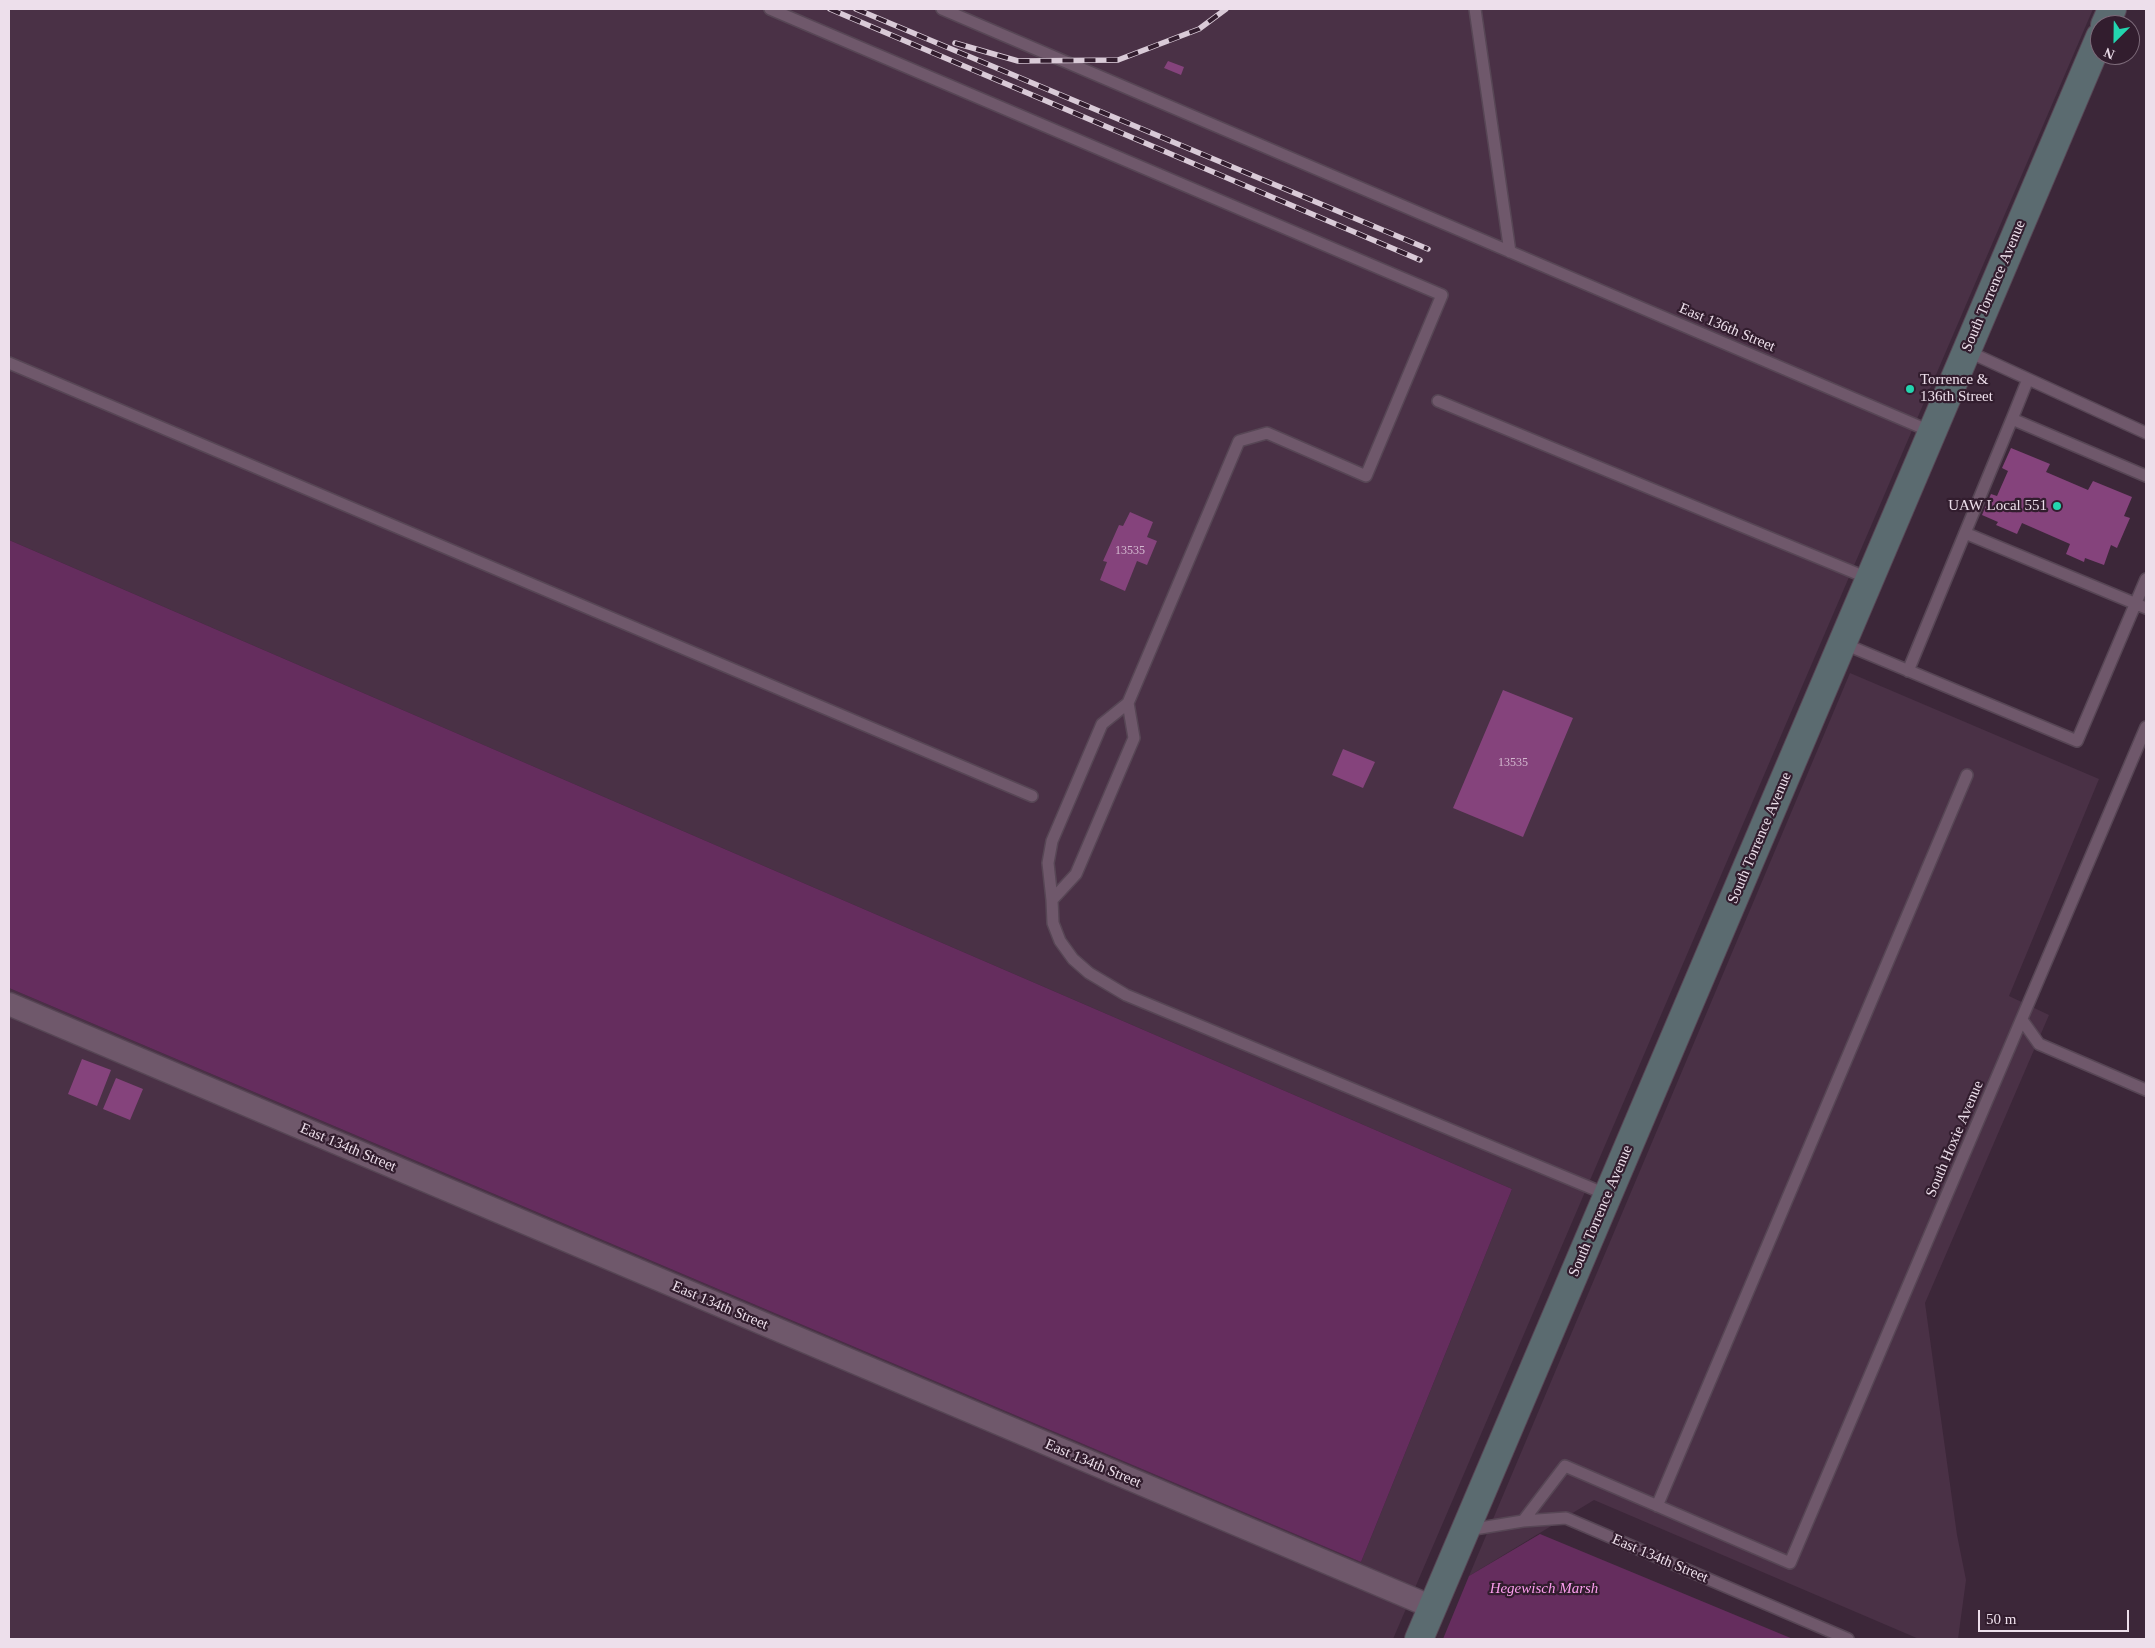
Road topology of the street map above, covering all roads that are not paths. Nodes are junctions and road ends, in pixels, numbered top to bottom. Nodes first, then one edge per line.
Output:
1 (770, 9) edge
2 (942, 9) edge
3 (1475, 9) edge
4 (2090, 61) edge
5 (1510, 252) junction
6 (1967, 351) junction
7 (9, 363) edge
8 (2028, 378) junction
9 (1438, 401) dead end
10 (2012, 419) junction
11 (1932, 432) junction
12 (2146, 433) edge
13 (2146, 476) edge
14 (1965, 533) junction
15 (1870, 579) junction
16 (2146, 580) edge
17 (2141, 606) edge
18 (1842, 644) junction
19 (1908, 671) junction
20 (1128, 703) junction
21 (2146, 727) edge
22 (1967, 775) dead end
23 (1032, 796) dead end
24 (1052, 900) junction
25 (9, 1004) edge
26 (2022, 1020) junction
27 (2146, 1090) edge
28 (1608, 1195) junction
29 (1657, 1506) junction
30 (1523, 1522) junction
31 (1465, 1530) junction
32 (1432, 1607) junction
33 (1418, 1639) edge
34 (1848, 1639) edge

1 - 20 lane
2 - 5 lane, East 136th Street
3 - 5 lane
4 - 6 main road, South Torrence Avenue
5 - 11 lane, East 136th Street
6 - 8 lane
6 - 11 main road, South Torrence Avenue
7 - 23 lane
8 - 10 lane
8 - 12 lane
9 - 15 lane
10 - 13 lane
10 - 14 lane
11 - 15 main road, South Torrence Avenue
14 - 17 lane
14 - 19 lane
15 - 18 main road, South Torrence Avenue
16 - 17 lane
17 - 19 lane
18 - 19 lane
18 - 28 main road, South Torrence Avenue
20 - 24 lane
20 - 24 lane
21 - 26 lane, South Hoxie Avenue
22 - 29 lane
24 - 28 lane
25 - 32 street, East 134th Street
26 - 27 lane
26 - 29 lane, South Hoxie Avenue
28 - 31 main road, South Torrence Avenue
29 - 30 lane
30 - 31 lane, East 134th Street
30 - 34 lane, East 134th Street
31 - 32 main road, South Torrence Avenue
32 - 33 main road, South Torrence Avenue

